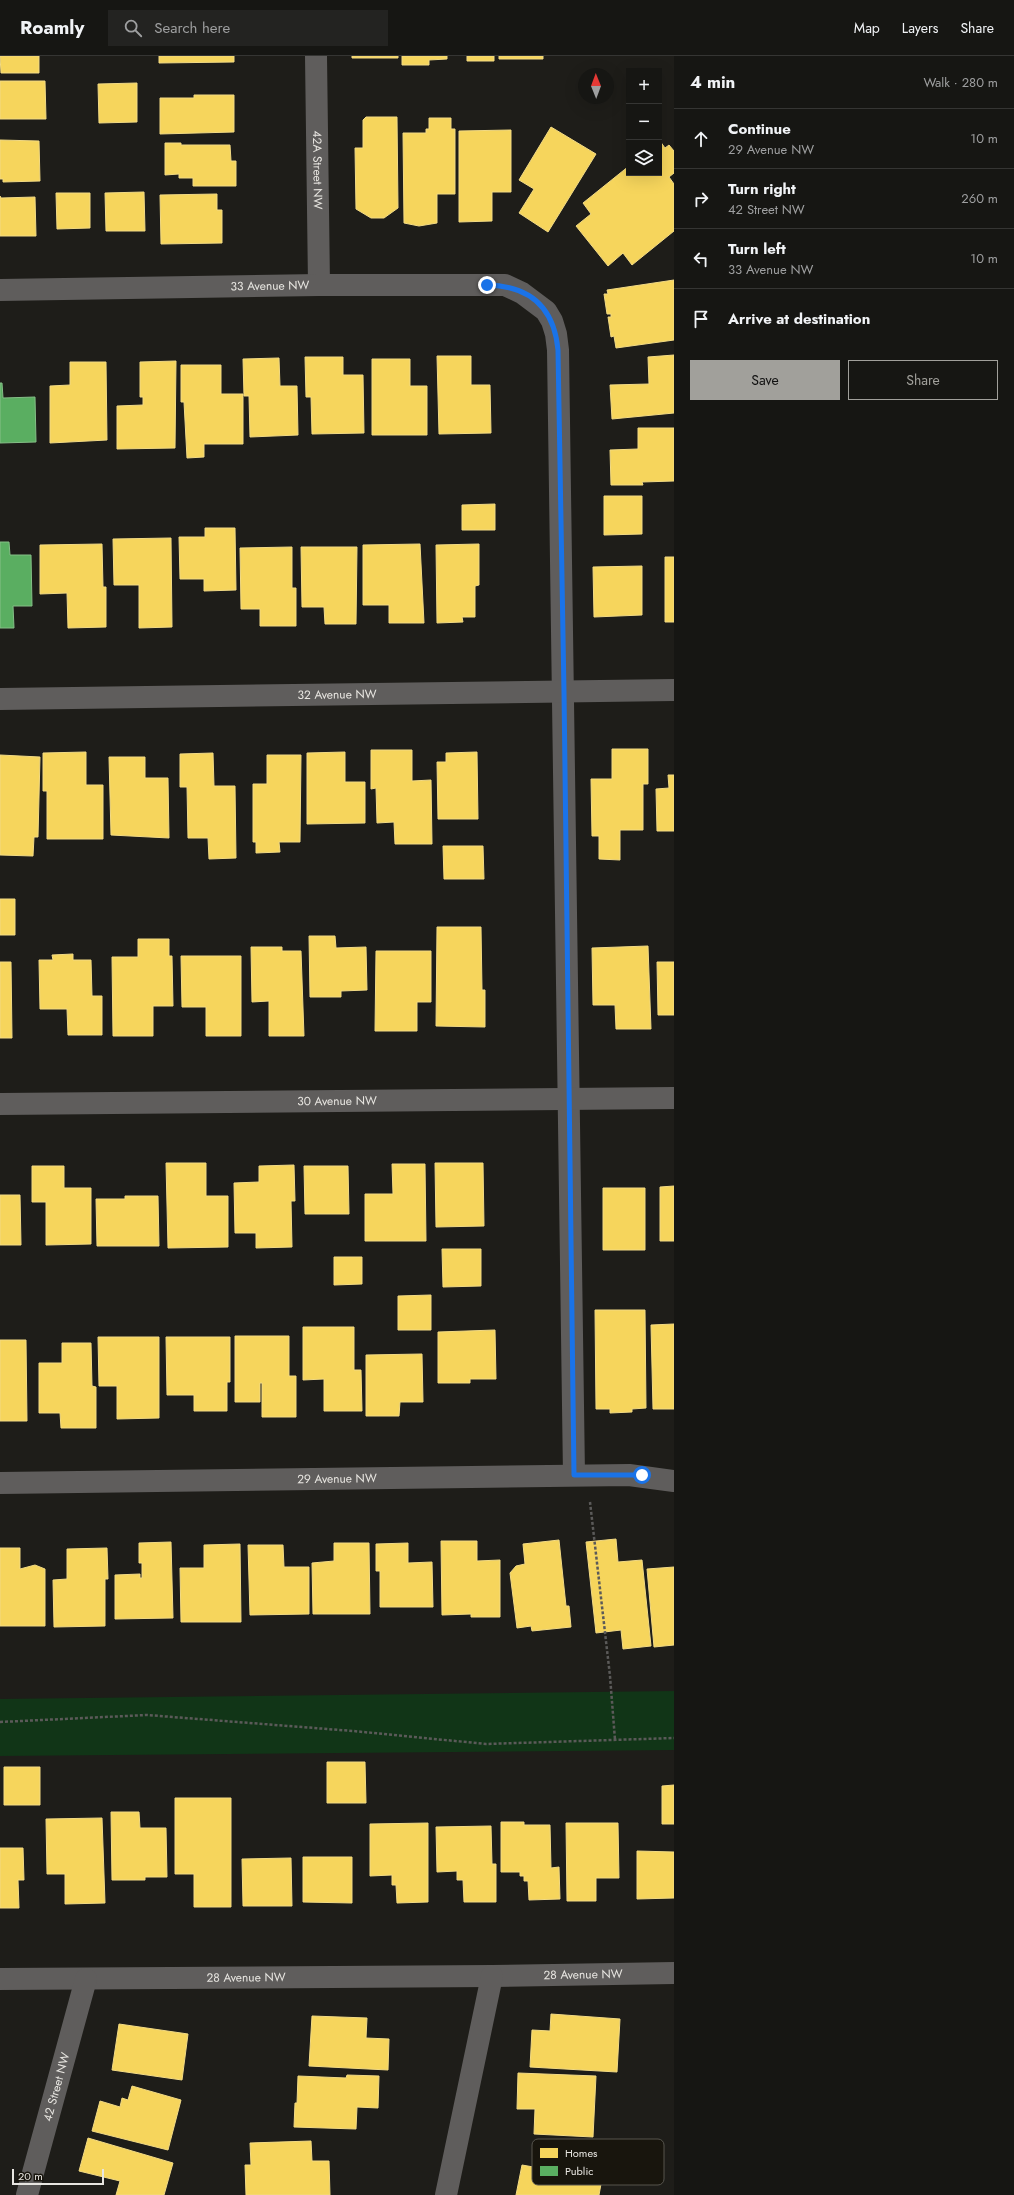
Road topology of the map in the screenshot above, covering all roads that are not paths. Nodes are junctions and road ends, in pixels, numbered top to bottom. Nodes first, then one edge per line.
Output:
1 (316, 56) edge
2 (319, 285) junction
3 (0, 290) edge
4 (674, 690) edge
5 (564, 692) junction
6 (0, 699) edge
7 (569, 1098) junction
8 (674, 1098) edge
9 (0, 1104) edge
10 (574, 1475) junction
11 (674, 1481) edge
12 (0, 1483) edge
13 (674, 1973) edge
14 (492, 1976) junction
15 (86, 1978) junction
16 (0, 1979) edge
17 (27, 2195) edge
18 (446, 2195) edge

1 - 2 street, 42A Street NW
2 - 3 street, 33 Avenue NW
2 - 5 street, 33 Avenue NW
4 - 5 street, 32 Avenue NW
5 - 6 street, 32 Avenue NW
5 - 7 street
7 - 8 street, 30 Avenue NW
7 - 9 street, 30 Avenue NW
7 - 10 street
10 - 11 street, 29 Avenue NW
10 - 12 street, 29 Avenue NW
13 - 14 street, 28 Avenue NW
14 - 15 street, 28 Avenue NW
14 - 18 street
15 - 16 street, 28 Avenue NW
15 - 17 street, 42 Street NW

